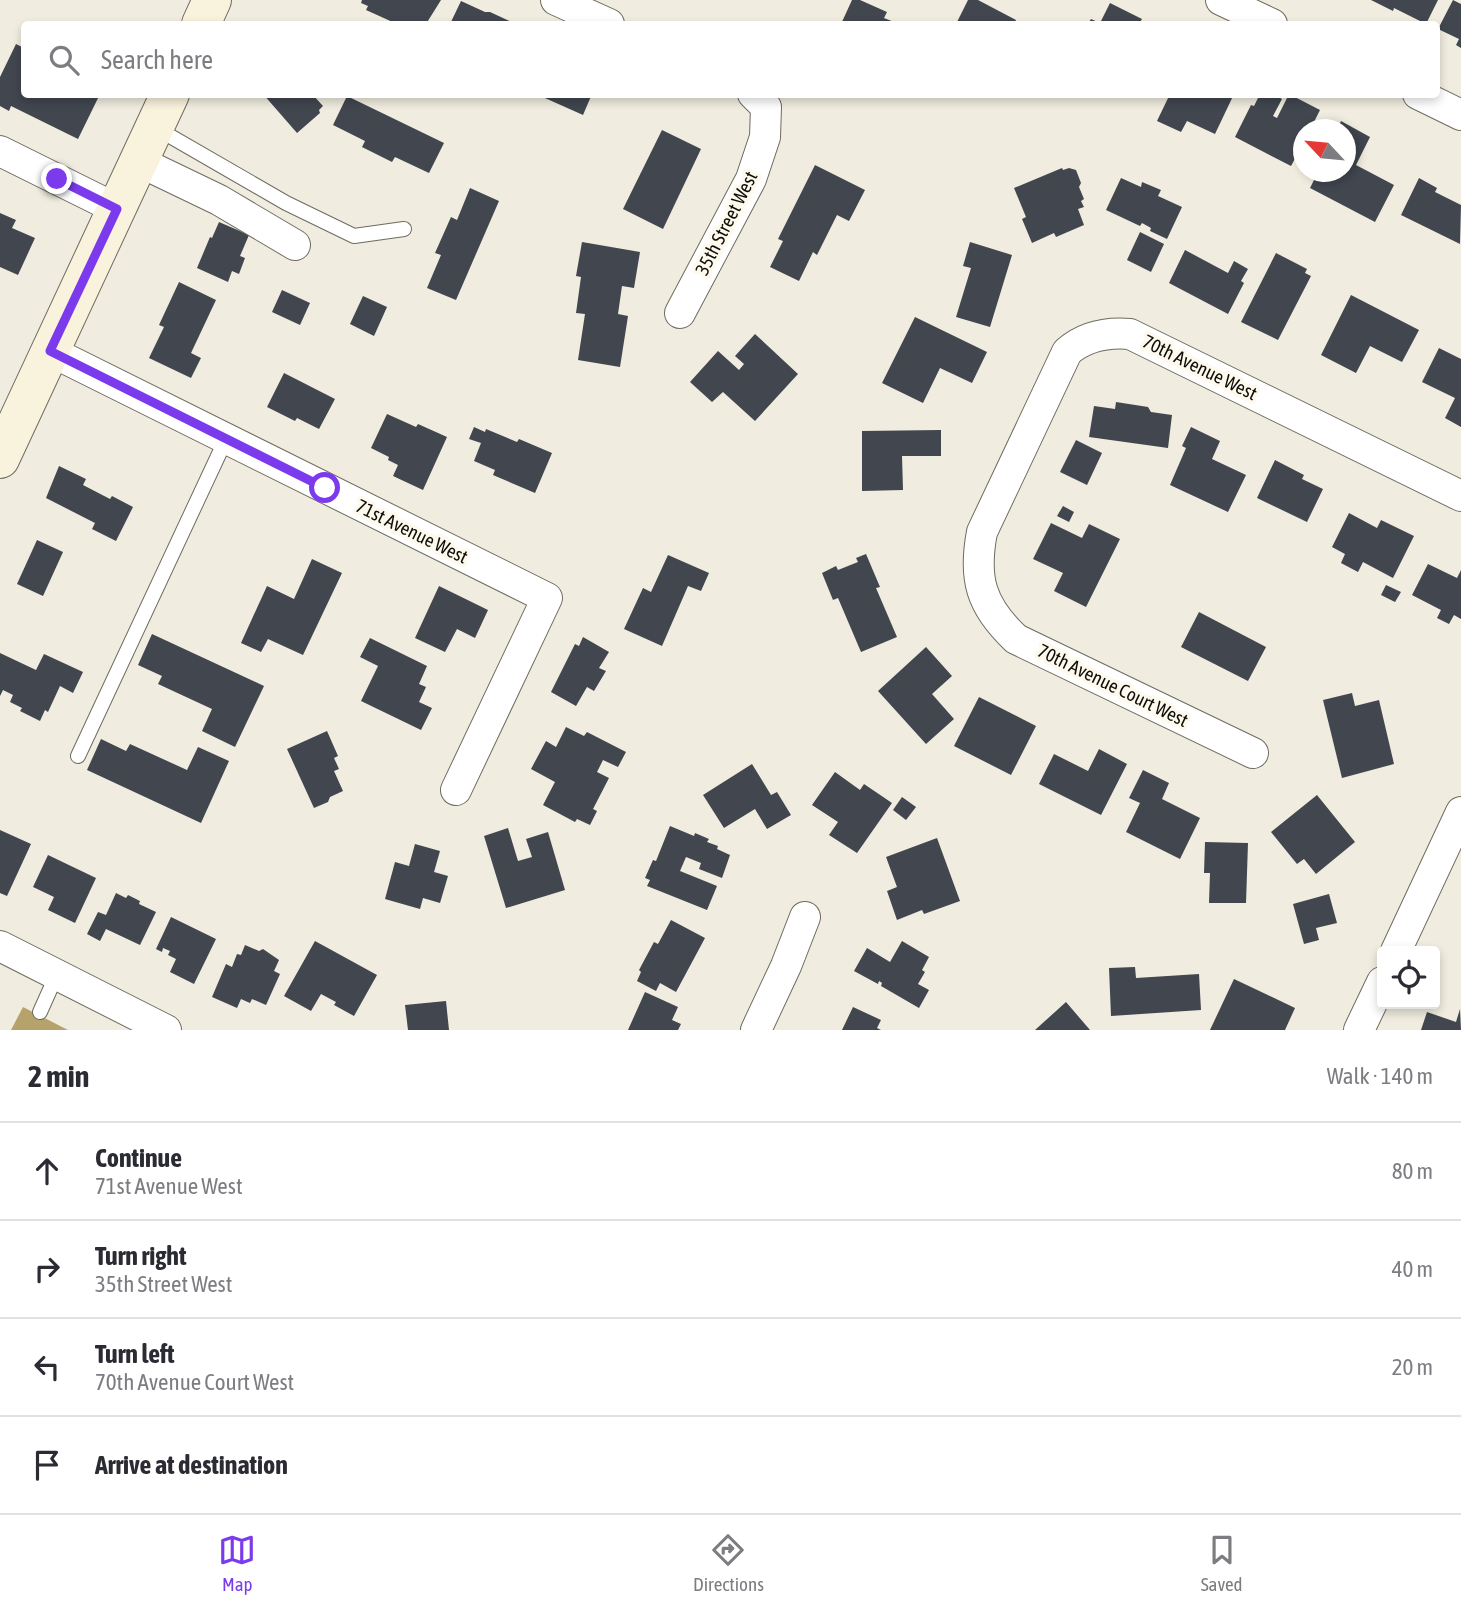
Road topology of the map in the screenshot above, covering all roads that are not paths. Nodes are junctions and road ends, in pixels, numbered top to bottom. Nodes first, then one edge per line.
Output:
1 (212, 0) edge
2 (556, 0) edge
3 (1221, 0) edge
4 (202, 21) edge
5 (602, 21) edge
6 (1266, 21) edge
7 (757, 98) edge
8 (1426, 98) edge
9 (163, 111) edge
10 (1461, 115) edge
11 (0, 151) edge
12 (139, 162) junction
13 (117, 209) junction
14 (404, 229) dead end
15 (295, 245) dead end
16 (680, 313) dead end
17 (50, 351) junction
18 (226, 439) junction
19 (0, 459) edge
20 (1461, 496) edge
21 (986, 602) joint
22 (1253, 753) dead end
23 (78, 756) dead end
24 (456, 790) dead end
25 (1461, 812) edge
26 (805, 917) dead end
27 (0, 946) edge
28 (1398, 946) edge
29 (57, 974) junction
30 (1377, 992) edge
31 (40, 1012) dead end
32 (166, 1030) edge
33 (756, 1030) edge
34 (1359, 1030) edge

1 - 4 street
2 - 5 street
3 - 6 street
7 - 16 street, 35th Street West
8 - 10 street
9 - 12 street
9 - 14 lane
11 - 13 street
12 - 13 street
12 - 15 street
13 - 17 street
17 - 18 street, 71st Avenue West
17 - 19 street
18 - 23 lane
18 - 24 street, 71st Avenue West
20 - 21 street, 70th Avenue West
21 - 22 street, 70th Avenue Court West
25 - 28 street
26 - 33 street
27 - 29 street
29 - 31 lane
29 - 32 street
30 - 34 street

